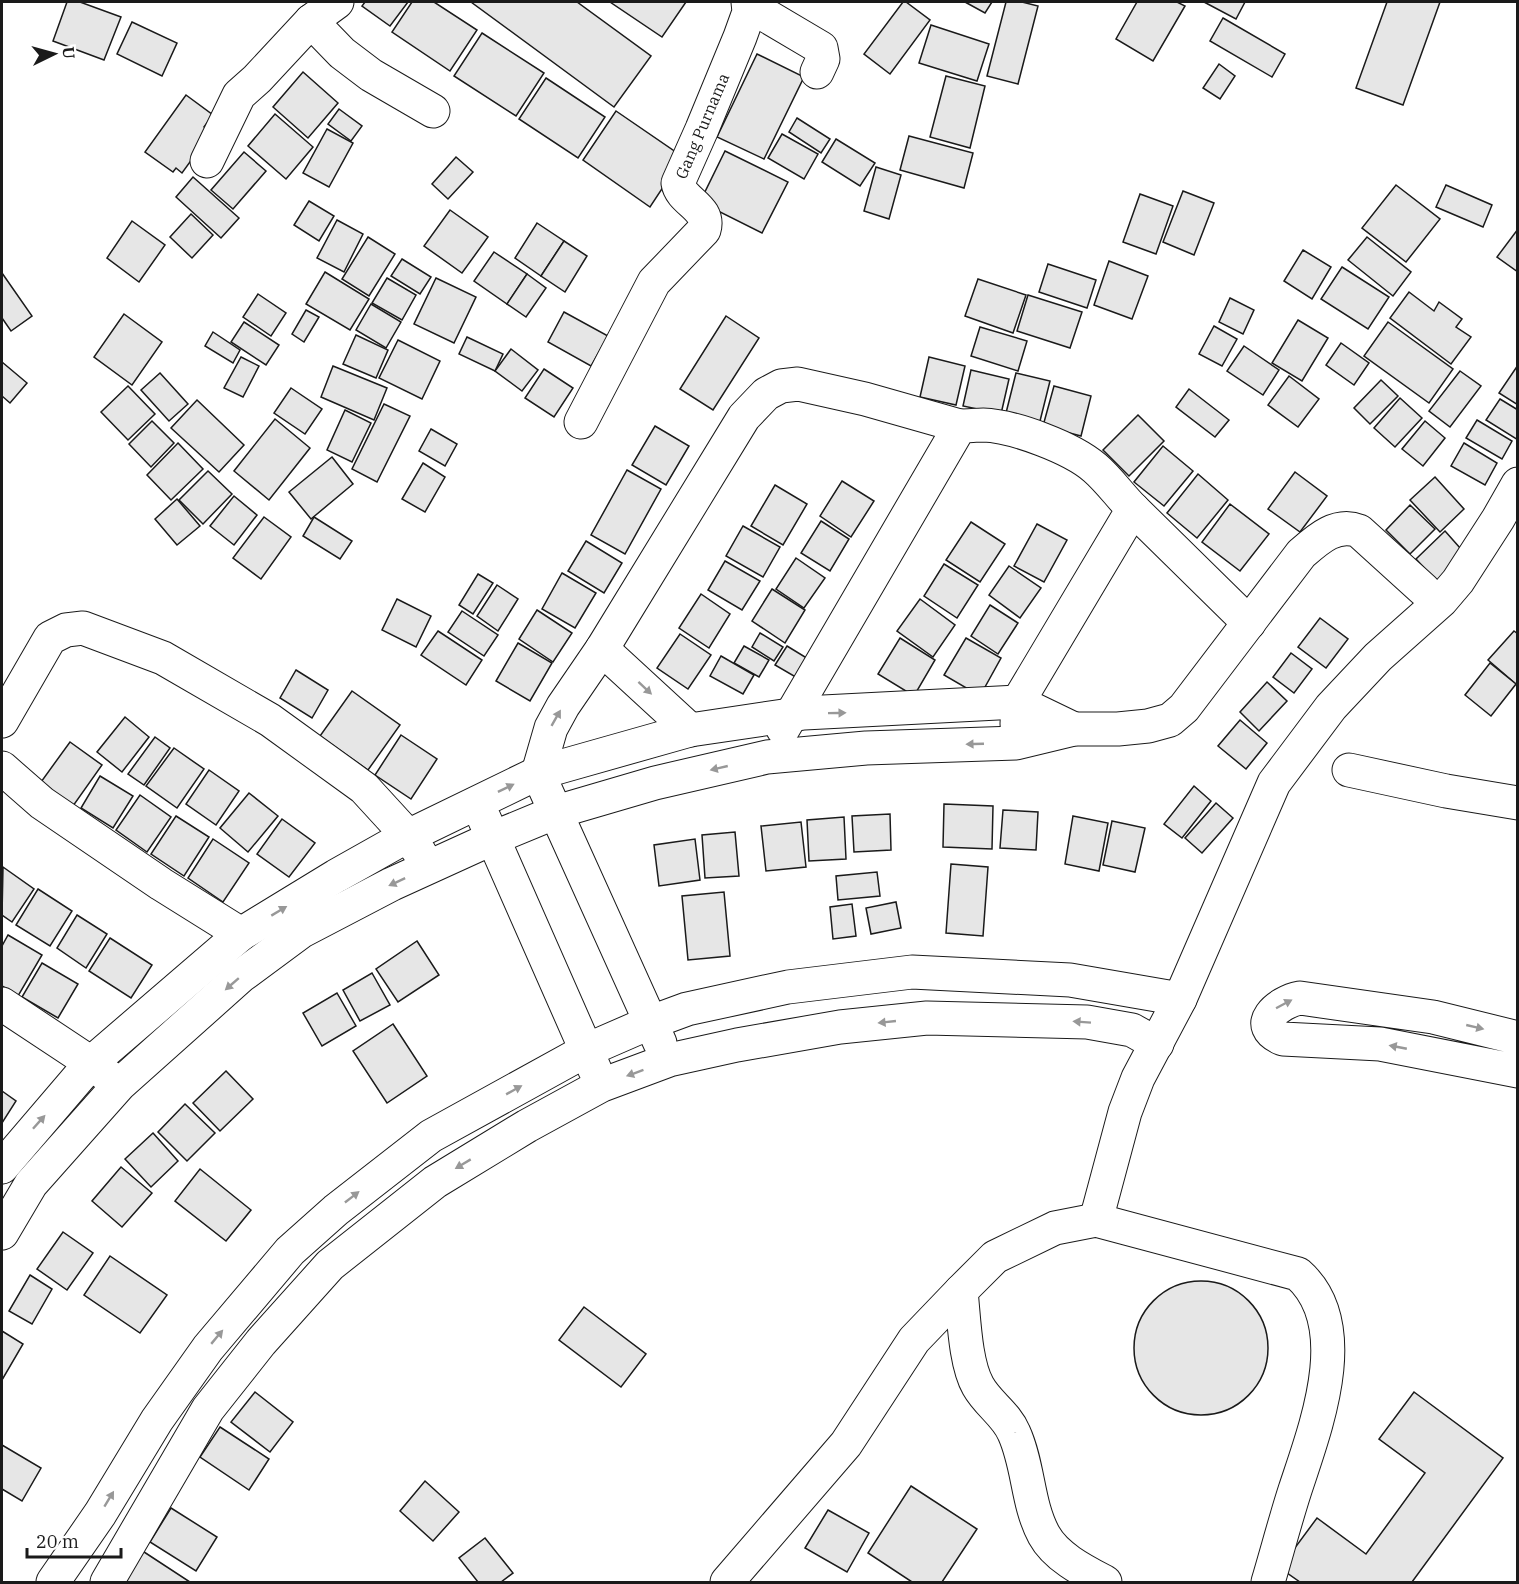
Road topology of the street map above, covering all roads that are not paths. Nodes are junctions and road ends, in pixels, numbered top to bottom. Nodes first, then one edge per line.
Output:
1 (749, 4) edge
2 (324, 11) edge
3 (817, 72) dead end
4 (433, 111) dead end
5 (207, 161) dead end
6 (581, 422) dead end
7 (960, 426) junction
8 (1518, 484) edge
9 (1133, 509) junction
10 (1424, 590) dead end
11 (1249, 623) junction
12 (602, 649) junction
13 (1018, 702) junction
14 (791, 715) junction
15 (2, 720) edge
16 (1074, 729) junction
17 (690, 730) junction
18 (1016, 743) junction
19 (767, 757) junction
20 (2, 768) edge
21 (1349, 770) dead end
22 (538, 773) junction
23 (476, 803) junction
24 (1518, 803) edge
25 (556, 812) junction
26 (408, 836) junction
27 (493, 838) junction
28 (429, 867) junction
29 (241, 934) junction
30 (1139, 994) junction
31 (1180, 999) junction
32 (2, 1004) edge
33 (649, 1023) junction
34 (1144, 1037) junction
35 (1518, 1038) edge
36 (587, 1050) junction
37 (669, 1060) junction
38 (92, 1063) junction
39 (1518, 1071) edge
40 (118, 1085) junction
41 (602, 1085) junction
42 (2, 1167) edge
43 (1096, 1220) junction
44 (2, 1233) edge
45 (961, 1291) junction
46 (53, 1582) edge
47 (107, 1582) edge
48 (727, 1582) edge
49 (1105, 1582) edge
50 (1268, 1582) edge

1 - 3 street
1 - 6 street, Gang Purnama
2 - 4 street
2 - 5 street
7 - 9 street
7 - 12 street
7 - 14 street
8 - 31 street
9 - 11 street
9 - 13 street
10 - 11 street
11 - 16 street
12 -> 17 street
22 -> 12 street
14 -> 13 street
13 - 16 street
13 - 18 street
14 - 17 street
14 - 19 street
15 - 26 street
16 - 18 street
17 - 22 street
18 -> 19 street
19 -> 25 street
20 - 29 street
21 - 24 street
23 -> 22 street
22 - 25 street
23 - 26 street
23 - 27 street
25 - 27 street
25 - 33 street
26 - 28 street
29 -> 26 street
27 - 28 street
27 - 36 street
28 -> 40 street
29 - 38 street
30 - 31 street
30 - 33 street
30 - 34 street
31 - 34 street
32 - 38 street
33 - 36 street
33 - 37 street
34 -> 37 street
34 - 43 street
39 -> 35 street
36 - 41 street
46 -> 36 street
37 -> 41 street
38 - 40 street
42 -> 38 street
40 - 44 street
41 -> 47 street
43 - 45 street
43 - 50 street
45 - 48 street
45 - 49 street

